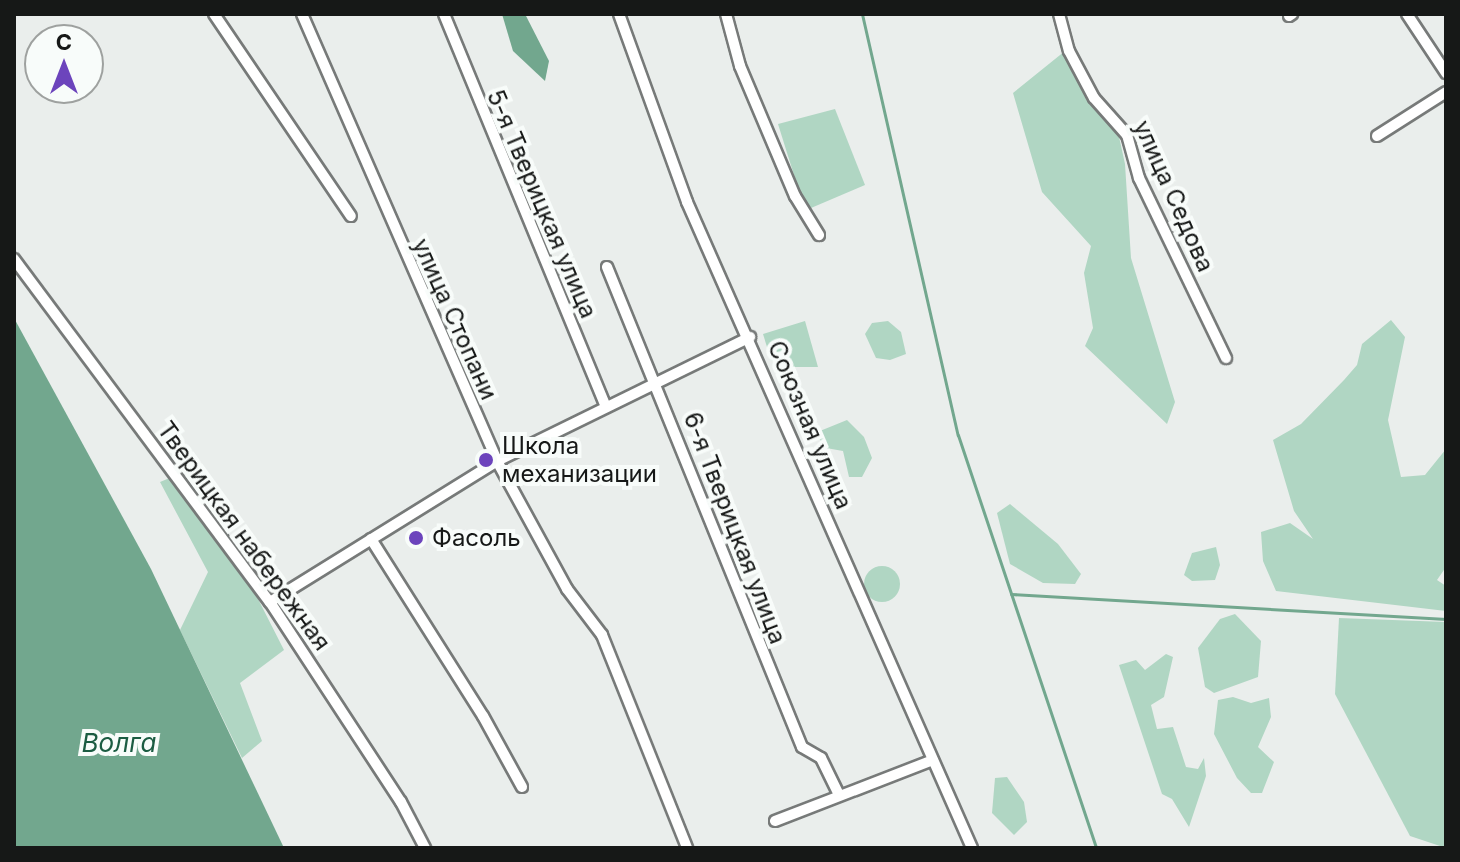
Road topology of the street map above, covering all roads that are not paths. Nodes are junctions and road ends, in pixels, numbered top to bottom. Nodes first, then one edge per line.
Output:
1 (214, 14) edge
2 (302, 14) edge
3 (444, 14) edge
4 (619, 14) edge
5 (726, 14) edge
6 (1059, 14) edge
7 (1407, 14) edge
8 (1446, 73) edge
9 (1446, 92) edge
10 (1377, 136) dead end
11 (351, 216) dead end
12 (819, 235) dead end
13 (14, 259) edge
14 (607, 267) dead end
15 (750, 337) junction
16 (1226, 358) dead end
17 (656, 383) junction
18 (606, 407) junction
19 (497, 461) junction
20 (371, 539) junction
21 (270, 602) junction
22 (933, 760) junction
23 (522, 787) dead end
24 (838, 793) junction
25 (775, 821) dead end
26 (425, 848) edge
27 (687, 848) edge
28 (972, 848) edge

1 - 11 street
2 - 19 street, улица Стопани
3 - 18 street, 5-я Тверицкая улица
4 - 15 street, Союзная улица
5 - 12 street
6 - 16 street, улица Седова
7 - 8 street
9 - 10 street
13 - 21 street, Тверицкая набережная
14 - 17 street, 6-я Тверицкая улица
15 - 17 street
15 - 22 street, Союзная улица
17 - 18 street
17 - 24 street, 6-я Тверицкая улица
18 - 19 street
19 - 20 street
19 - 27 street, улица Стопани
20 - 21 street
20 - 23 street
21 - 26 street, Тверицкая набережная
22 - 24 street
22 - 28 street, Союзная улица
24 - 25 street

